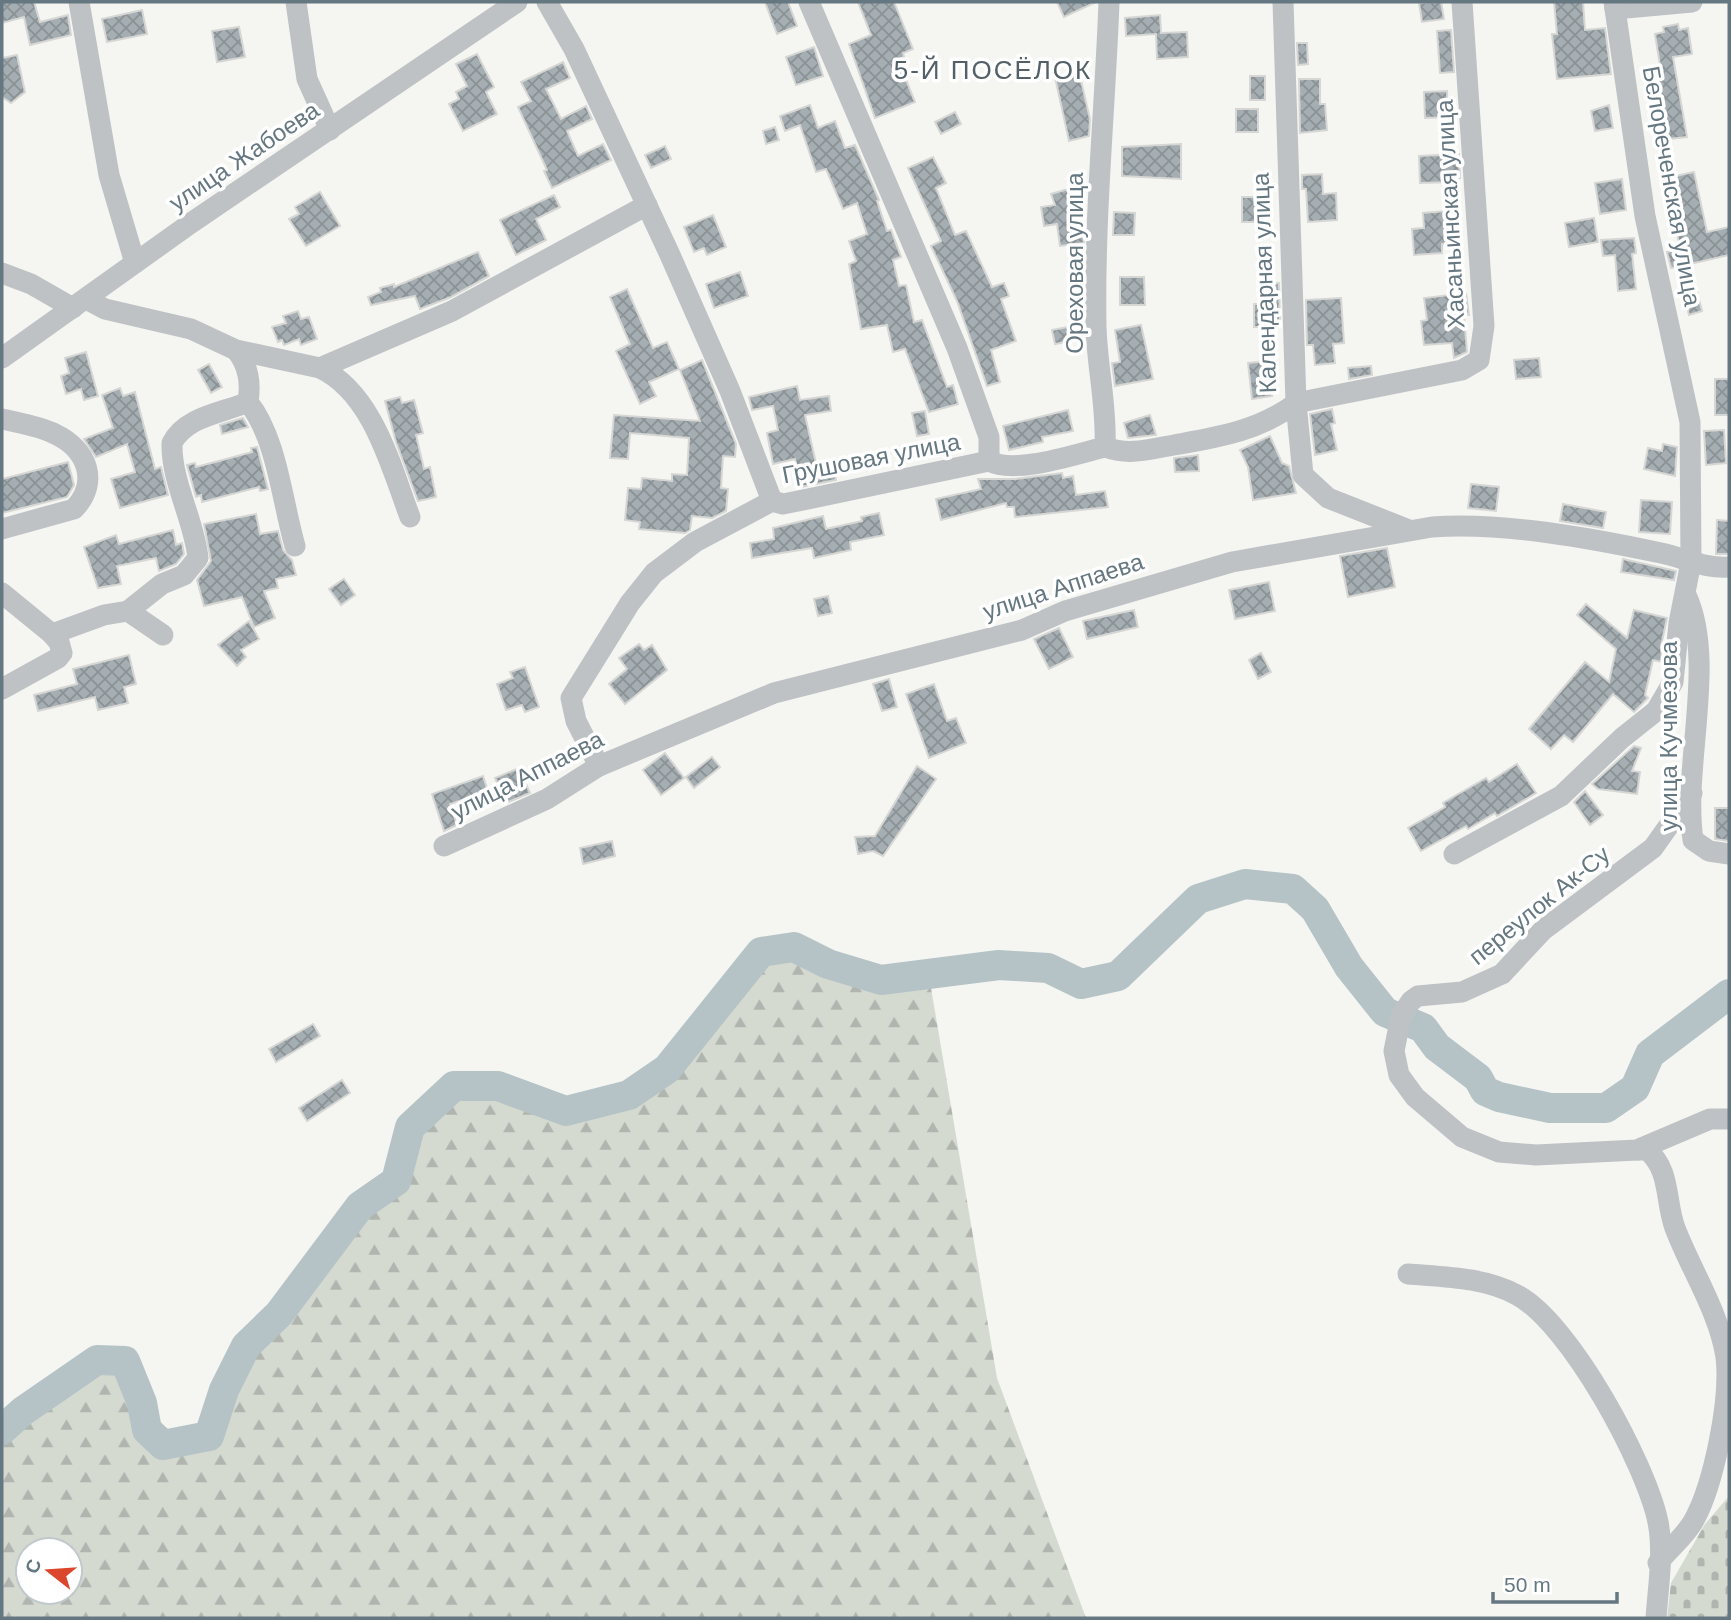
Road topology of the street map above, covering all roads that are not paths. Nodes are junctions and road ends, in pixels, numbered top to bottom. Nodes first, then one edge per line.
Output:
1 (79, 2) edge
2 (296, 2) edge
3 (517, 2) edge
4 (547, 2) edge
5 (809, 2) edge
6 (1109, 2) edge
7 (1283, 2) edge
8 (1462, 2) edge
9 (1692, 2) edge
10 (1615, 5) edge
11 (330, 130) junction
12 (648, 205) junction
13 (135, 263) junction
14 (2, 273) edge
15 (79, 303) junction
16 (236, 350) junction
17 (2, 358) edge
18 (320, 368) junction
19 (248, 402) junction
20 (1296, 403) junction
21 (2, 419) edge
22 (1105, 447) junction
23 (989, 461) junction
24 (772, 501) junction
25 (410, 517) dead end
26 (2, 529) edge
27 (1411, 531) junction
28 (295, 546) dead end
29 (1691, 562) junction
30 (1729, 567) edge
31 (2, 593) edge
32 (1685, 594) junction
33 (128, 611) junction
34 (51, 634) junction
35 (163, 635) dead end
36 (2, 689) edge
37 (599, 766) junction
38 (1692, 793) junction
39 (444, 846) dead end
40 (1454, 854) dead end
41 (1729, 854) edge
42 (1729, 1119) edge
43 (1637, 1150) junction
44 (1408, 1274) dead end
45 (1658, 1563) junction
46 (1656, 1618) edge

1 - 13 street
2 - 11 street
3 - 11 street, улица Жабоева
4 - 12 street, Грушовая улица
5 - 23 street, Грушовая улица
6 - 22 street, Ореховая улица
7 - 20 street, Календарная улица
8 - 20 street, Хасаньинская улица
9 - 10 street
10 - 29 street, Белореченская улица
11 - 13 street, улица Жабоева
12 - 18 street
12 - 24 street, Грушовая улица
13 - 15 street, улица Жабоева
14 - 15 street
15 - 16 street
15 - 17 street, улица Жабоева
16 - 18 street
16 - 19 street
18 - 25 street
19 - 28 street
19 - 33 street
20 - 22 street, Календарная улица
20 - 27 street
21 - 26 street
22 - 23 street
23 - 24 street, Грушовая улица
24 - 37 street
27 - 29 street, улица Аппаева
27 - 37 street, улица Аппаева
29 - 30 street, улица Аппаева
29 - 32 street, Белореченская улица
31 - 34 street
32 - 38 street, улица Кучмезова
32 - 40 street, Белореченская улица
33 - 34 street
33 - 35 street
34 - 36 street
37 - 39 street, улица Аппаева
38 - 41 street, улица Кучмезова
38 - 43 street, переулок Ак-Су
42 - 43 street, переулок Ак-Су
43 - 45 street
44 - 45 street
45 - 46 street

